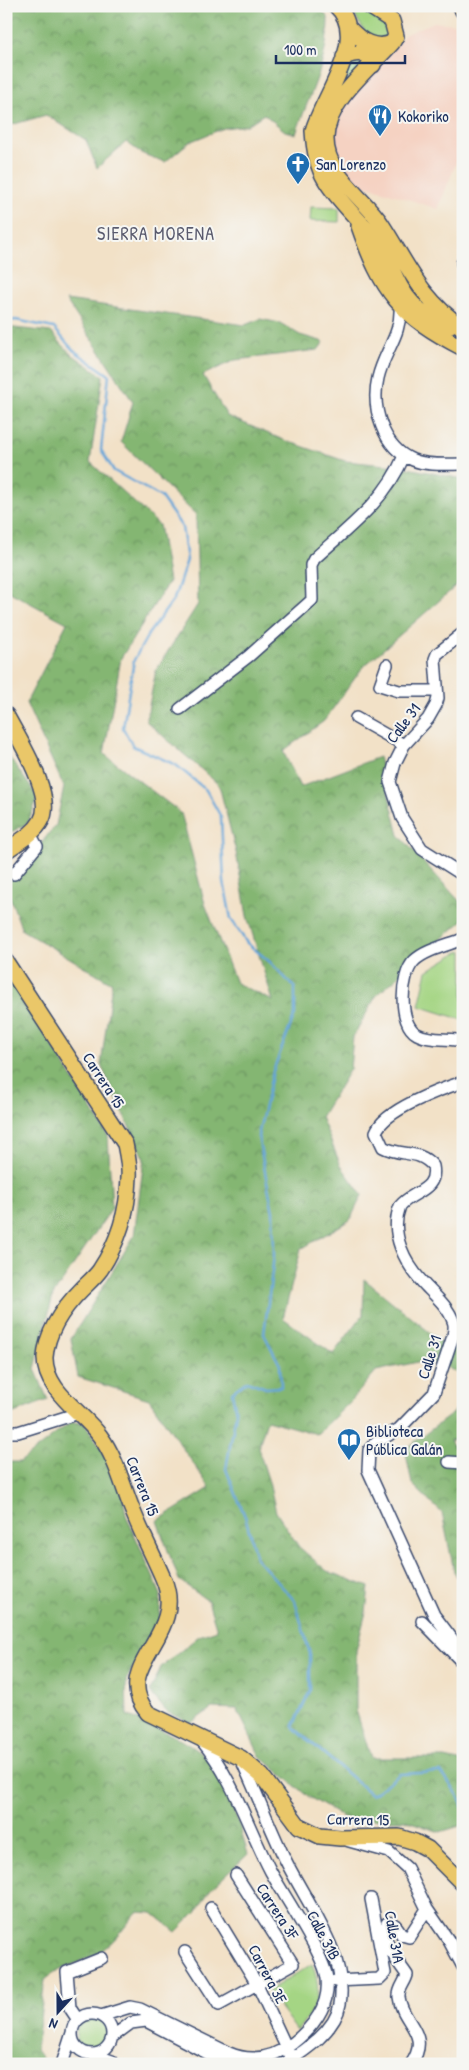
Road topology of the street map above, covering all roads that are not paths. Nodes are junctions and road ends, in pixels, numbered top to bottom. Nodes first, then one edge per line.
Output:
1 (336, 6) edge
2 (369, 6) edge
3 (461, 6) edge
4 (463, 11) edge
5 (349, 28) junction
6 (392, 43) junction
7 (344, 57) junction
8 (373, 65) junction
9 (354, 214) junction
10 (400, 306) junction
11 (463, 329) edge
12 (463, 348) edge
13 (404, 456) junction
14 (463, 464) edge
15 (463, 633) edge
16 (387, 665) dead end
17 (437, 691) junction
18 (180, 709) dead end
19 (6, 715) edge
20 (356, 718) dead end
21 (404, 745) junction
22 (30, 833) junction
23 (6, 851) edge
24 (14, 874) dead end
25 (463, 875) edge
26 (463, 939) edge
27 (6, 962) edge
28 (463, 1041) edge
29 (463, 1082) edge
30 (79, 1414) junction
31 (6, 1432) edge
32 (449, 1462) dead end
33 (463, 1463) edge
34 (422, 1621) dead end
35 (463, 1653) edge
36 (463, 1663) edge
37 (198, 1736) junction
38 (241, 1758) junction
39 (340, 1838) junction
40 (236, 1875) dead end
41 (462, 1882) edge
42 (371, 1899) dead end
43 (211, 1908) dead end
44 (427, 1910) junction
45 (185, 1952) dead end
46 (102, 1958) dead end
47 (463, 1967) edge
48 (342, 1980) junction
49 (328, 1981) junction
50 (257, 1984) junction
51 (101, 2016) junction
52 (78, 2020) junction
53 (72, 2034) junction
54 (111, 2041) junction
55 (286, 2048) junction
56 (201, 2051) junction
57 (87, 2057) edge
58 (289, 2061) edge
59 (112, 2063) edge
60 (62, 2064) edge
61 (212, 2064) edge
62 (228, 2064) edge
63 (411, 2064) edge

1 - 5 main road
2 - 6 main road
3 - 4 main road
5 - 6 main road
5 - 7 main road
6 - 8 main road
7 - 8 main road
7 - 9 main road
8 - 11 main road
9 - 10 main road
9 - 11 main road
10 - 12 main road
10 - 13 street
13 - 14 street
13 - 18 street
15 - 17 street, Calle 31
16 - 17 street
17 - 21 street, Calle 31
19 - 22 main road
20 - 21 street
21 - 25 street, Calle 31
22 - 23 main road
22 - 24 street
26 - 28 street
27 - 30 main road, Carrera 15
29 - 35 street, Calle 31
30 - 31 street
30 - 37 main road, Carrera 15
32 - 33 street
34 - 36 street
37 - 38 main road, Carrera 15
37 - 49 street, Calle 31B
38 - 39 main road, Carrera 15
38 - 48 street, Calle 31B
39 - 41 main road, Carrera 15
39 - 44 street
40 - 50 street, Carrera 3F
42 - 48 street, Calle 31A
43 - 50 street, Carrera 3E
44 - 47 street
44 - 63 street
45 - 50 street
46 - 52 street
48 - 49 street
48 - 58 street, Calle 31B
49 - 55 street, Calle 31B
50 - 55 street, Carrera 3E
51 - 52 street
51 - 54 street
51 - 55 street, Calle 31B
52 - 53 street
53 - 57 street
53 - 60 street
54 - 56 street
54 - 57 street
54 - 59 street
55 - 58 street, Carrera 3E
56 - 61 street
56 - 62 street
57 - 59 street

